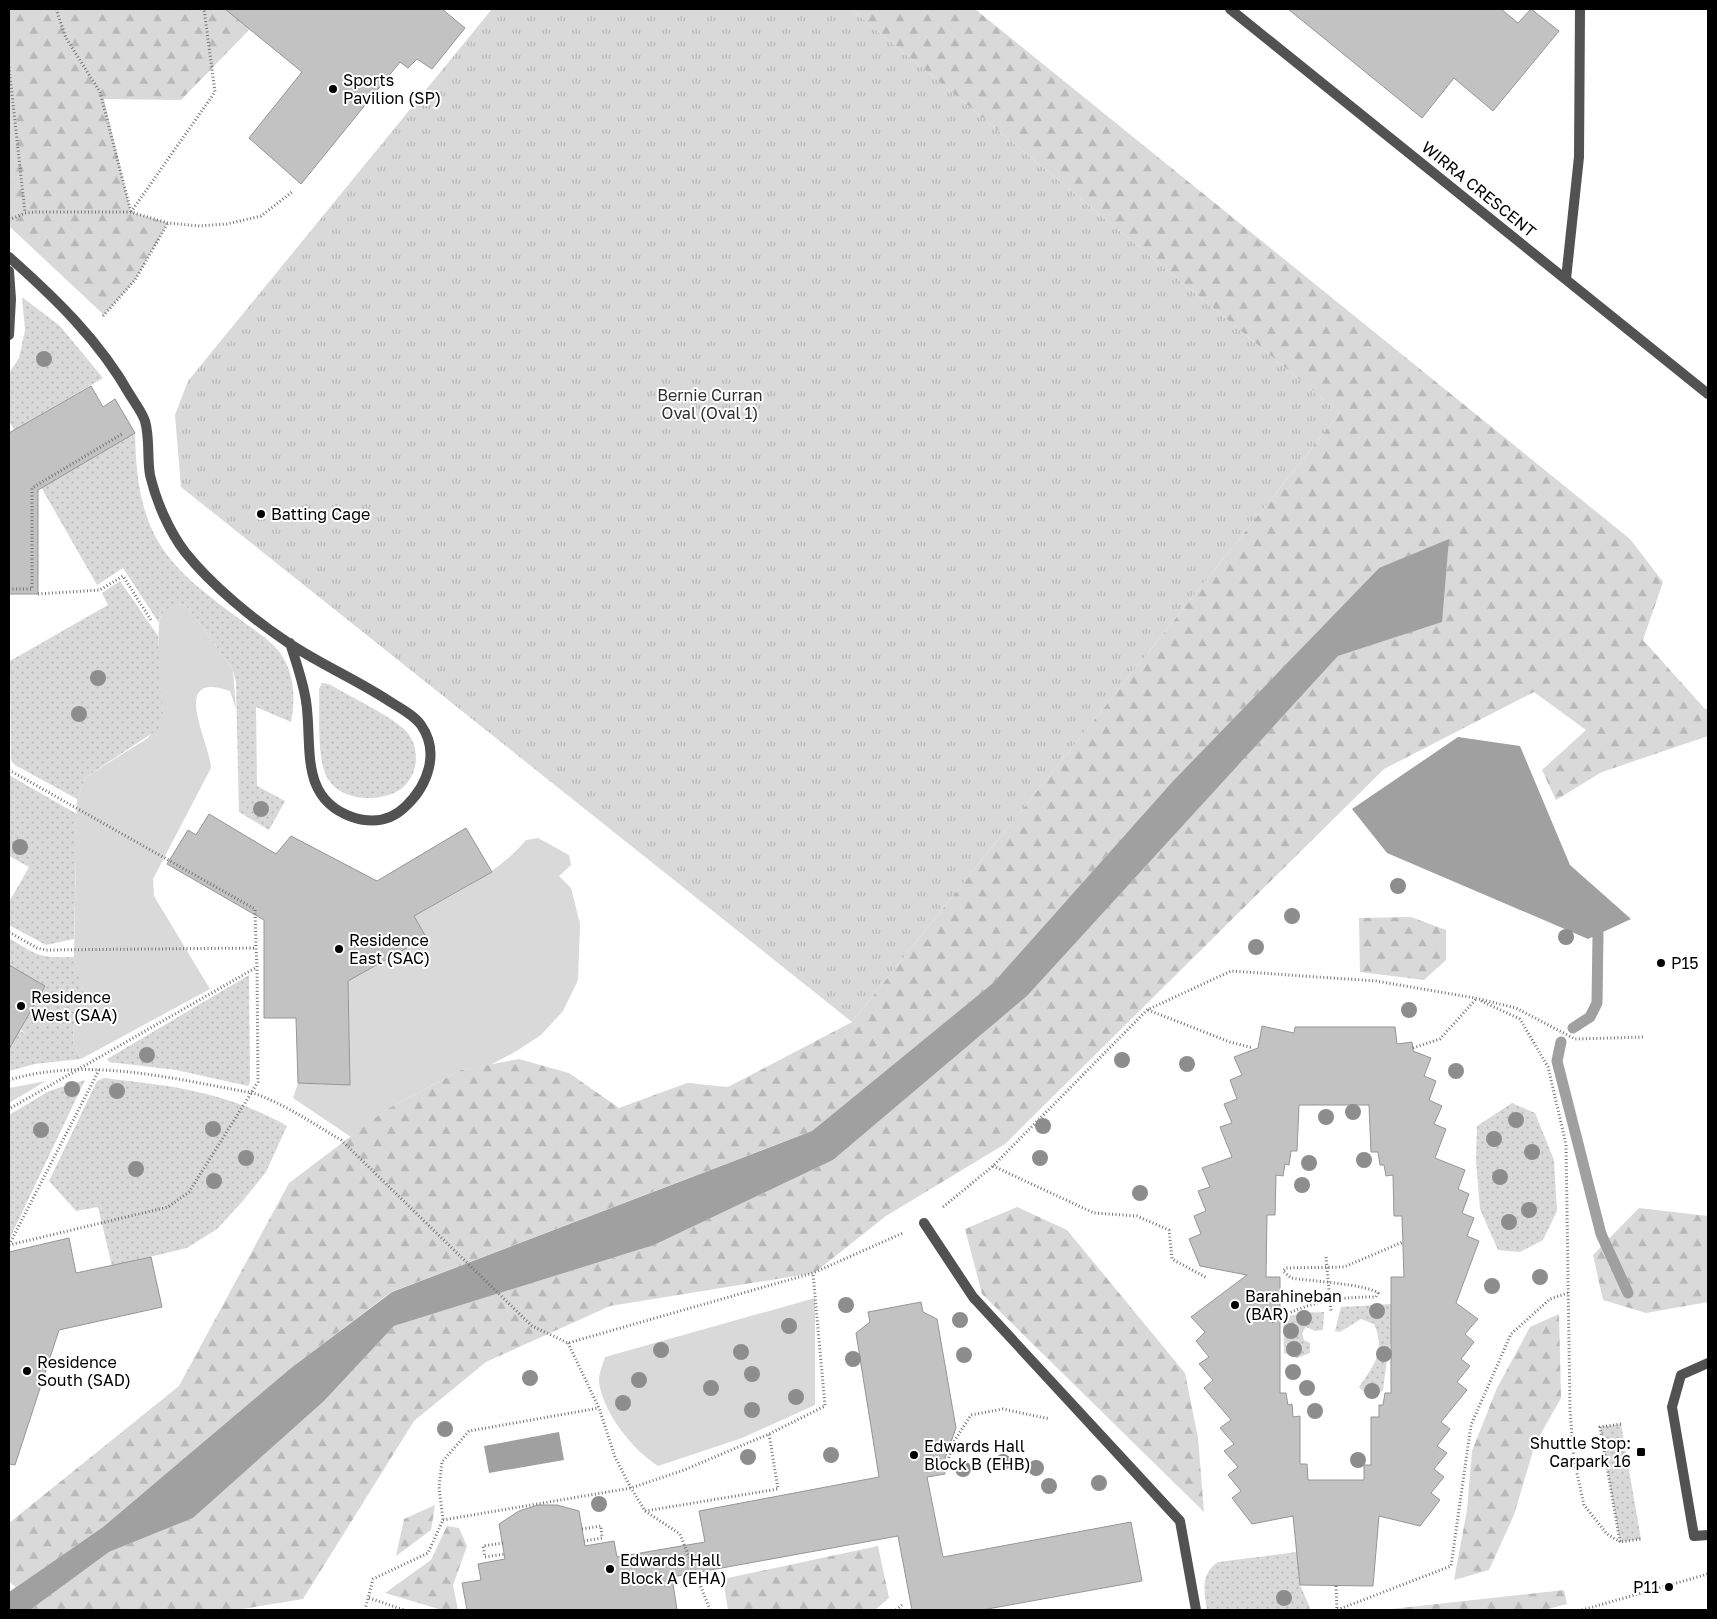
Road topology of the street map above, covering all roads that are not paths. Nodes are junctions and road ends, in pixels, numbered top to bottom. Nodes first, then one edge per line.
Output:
1 (1230, 9) edge
2 (1580, 9) edge
3 (9, 257) edge
4 (9, 271) edge
5 (1566, 279) junction
6 (9, 335) edge
7 (1708, 394) edge
8 (290, 643) junction
9 (924, 1223) road end
10 (1708, 1363) edge
11 (1708, 1535) edge
12 (1196, 1610) edge

1 - 5 lane, WIRRA CRESCENT
2 - 5 lane
3 - 8 lane
4 - 6 lane
5 - 7 lane, WIRRA CRESCENT
8 - 8 lane
9 - 12 lane
10 - 11 lane

